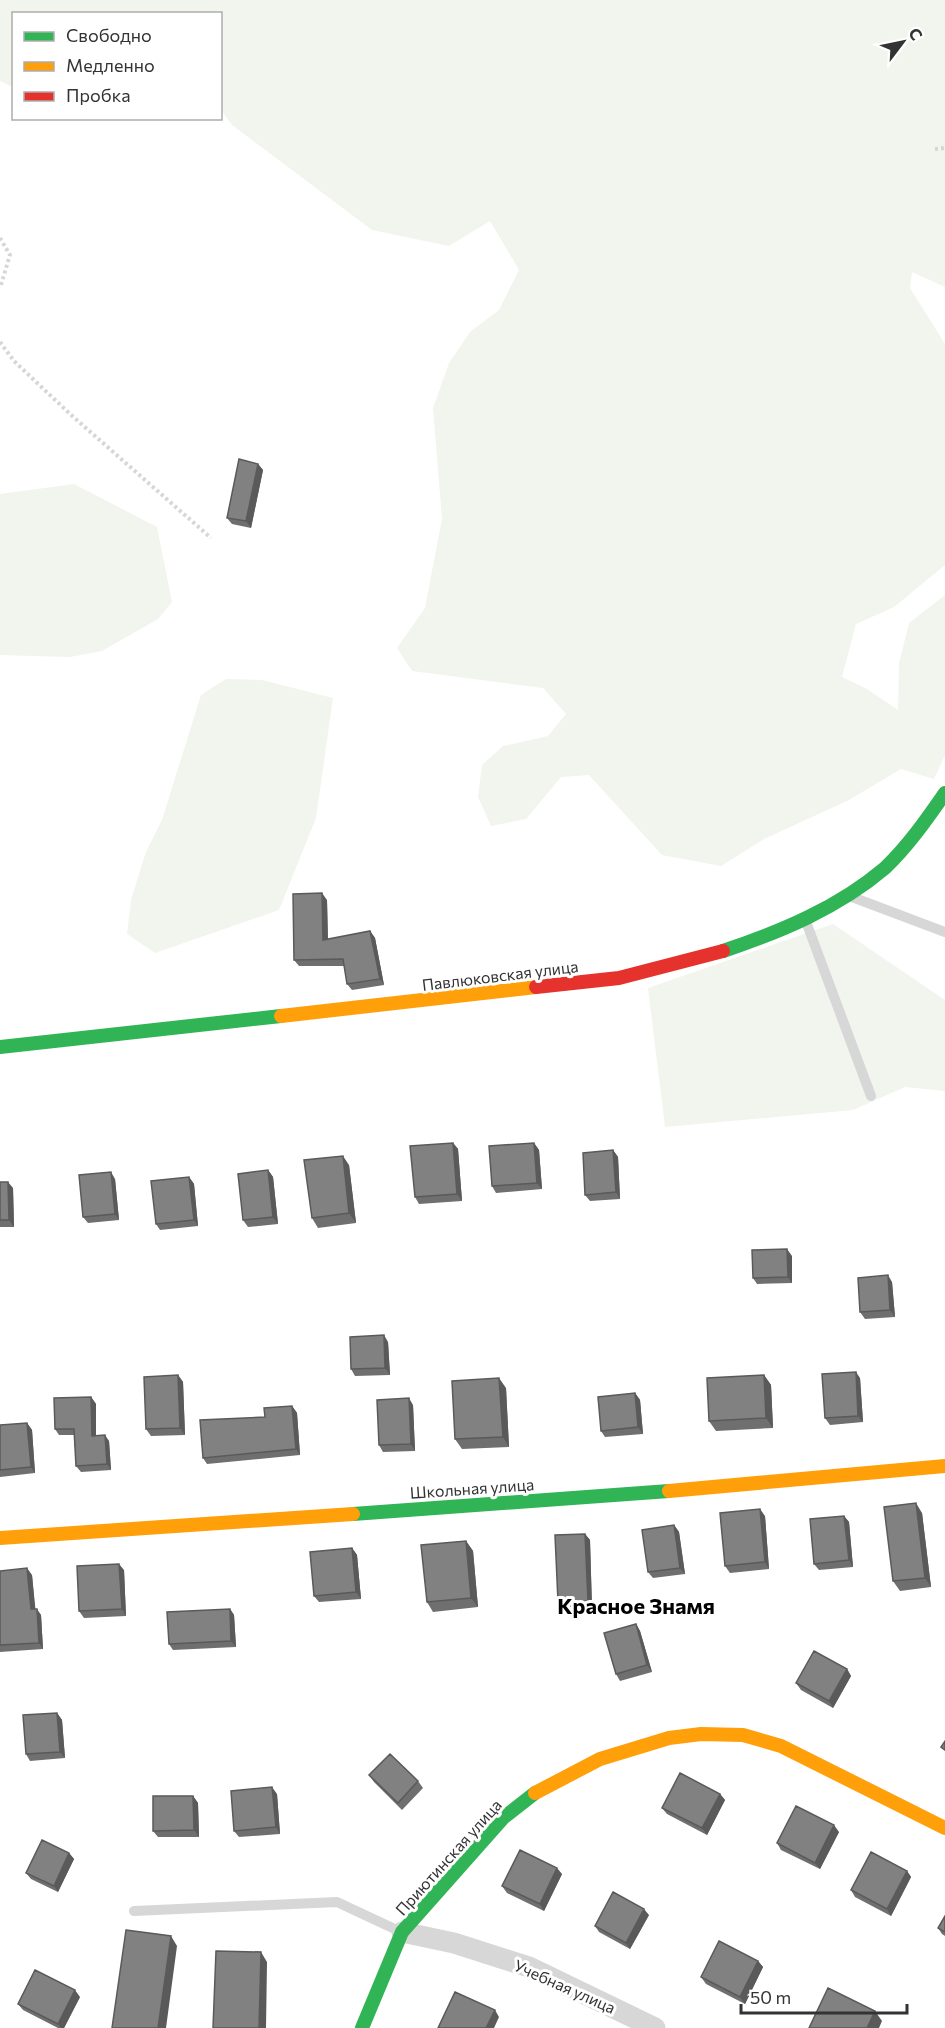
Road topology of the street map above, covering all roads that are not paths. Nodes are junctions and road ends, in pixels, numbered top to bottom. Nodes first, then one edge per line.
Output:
1 (945, 793) edge
2 (846, 894) junction
3 (805, 919) junction
4 (945, 932) edge
5 (0, 1047) edge
6 (871, 1096) dead end
7 (945, 1466) edge
8 (0, 1538) edge
9 (945, 1828) edge
10 (134, 1911) dead end
11 (402, 1932) junction
12 (362, 2028) edge
13 (655, 2028) edge

1 - 2 street, Павлюковская улица
2 - 3 street, Павлюковская улица
2 - 4 lane
3 - 5 street, Павлюковская улица
3 - 6 lane
7 - 8 street, Школьная улица
9 - 11 street, Приютинская улица
10 - 11 lane
11 - 12 street, Приютинская улица
11 - 13 street, Учебная улица

